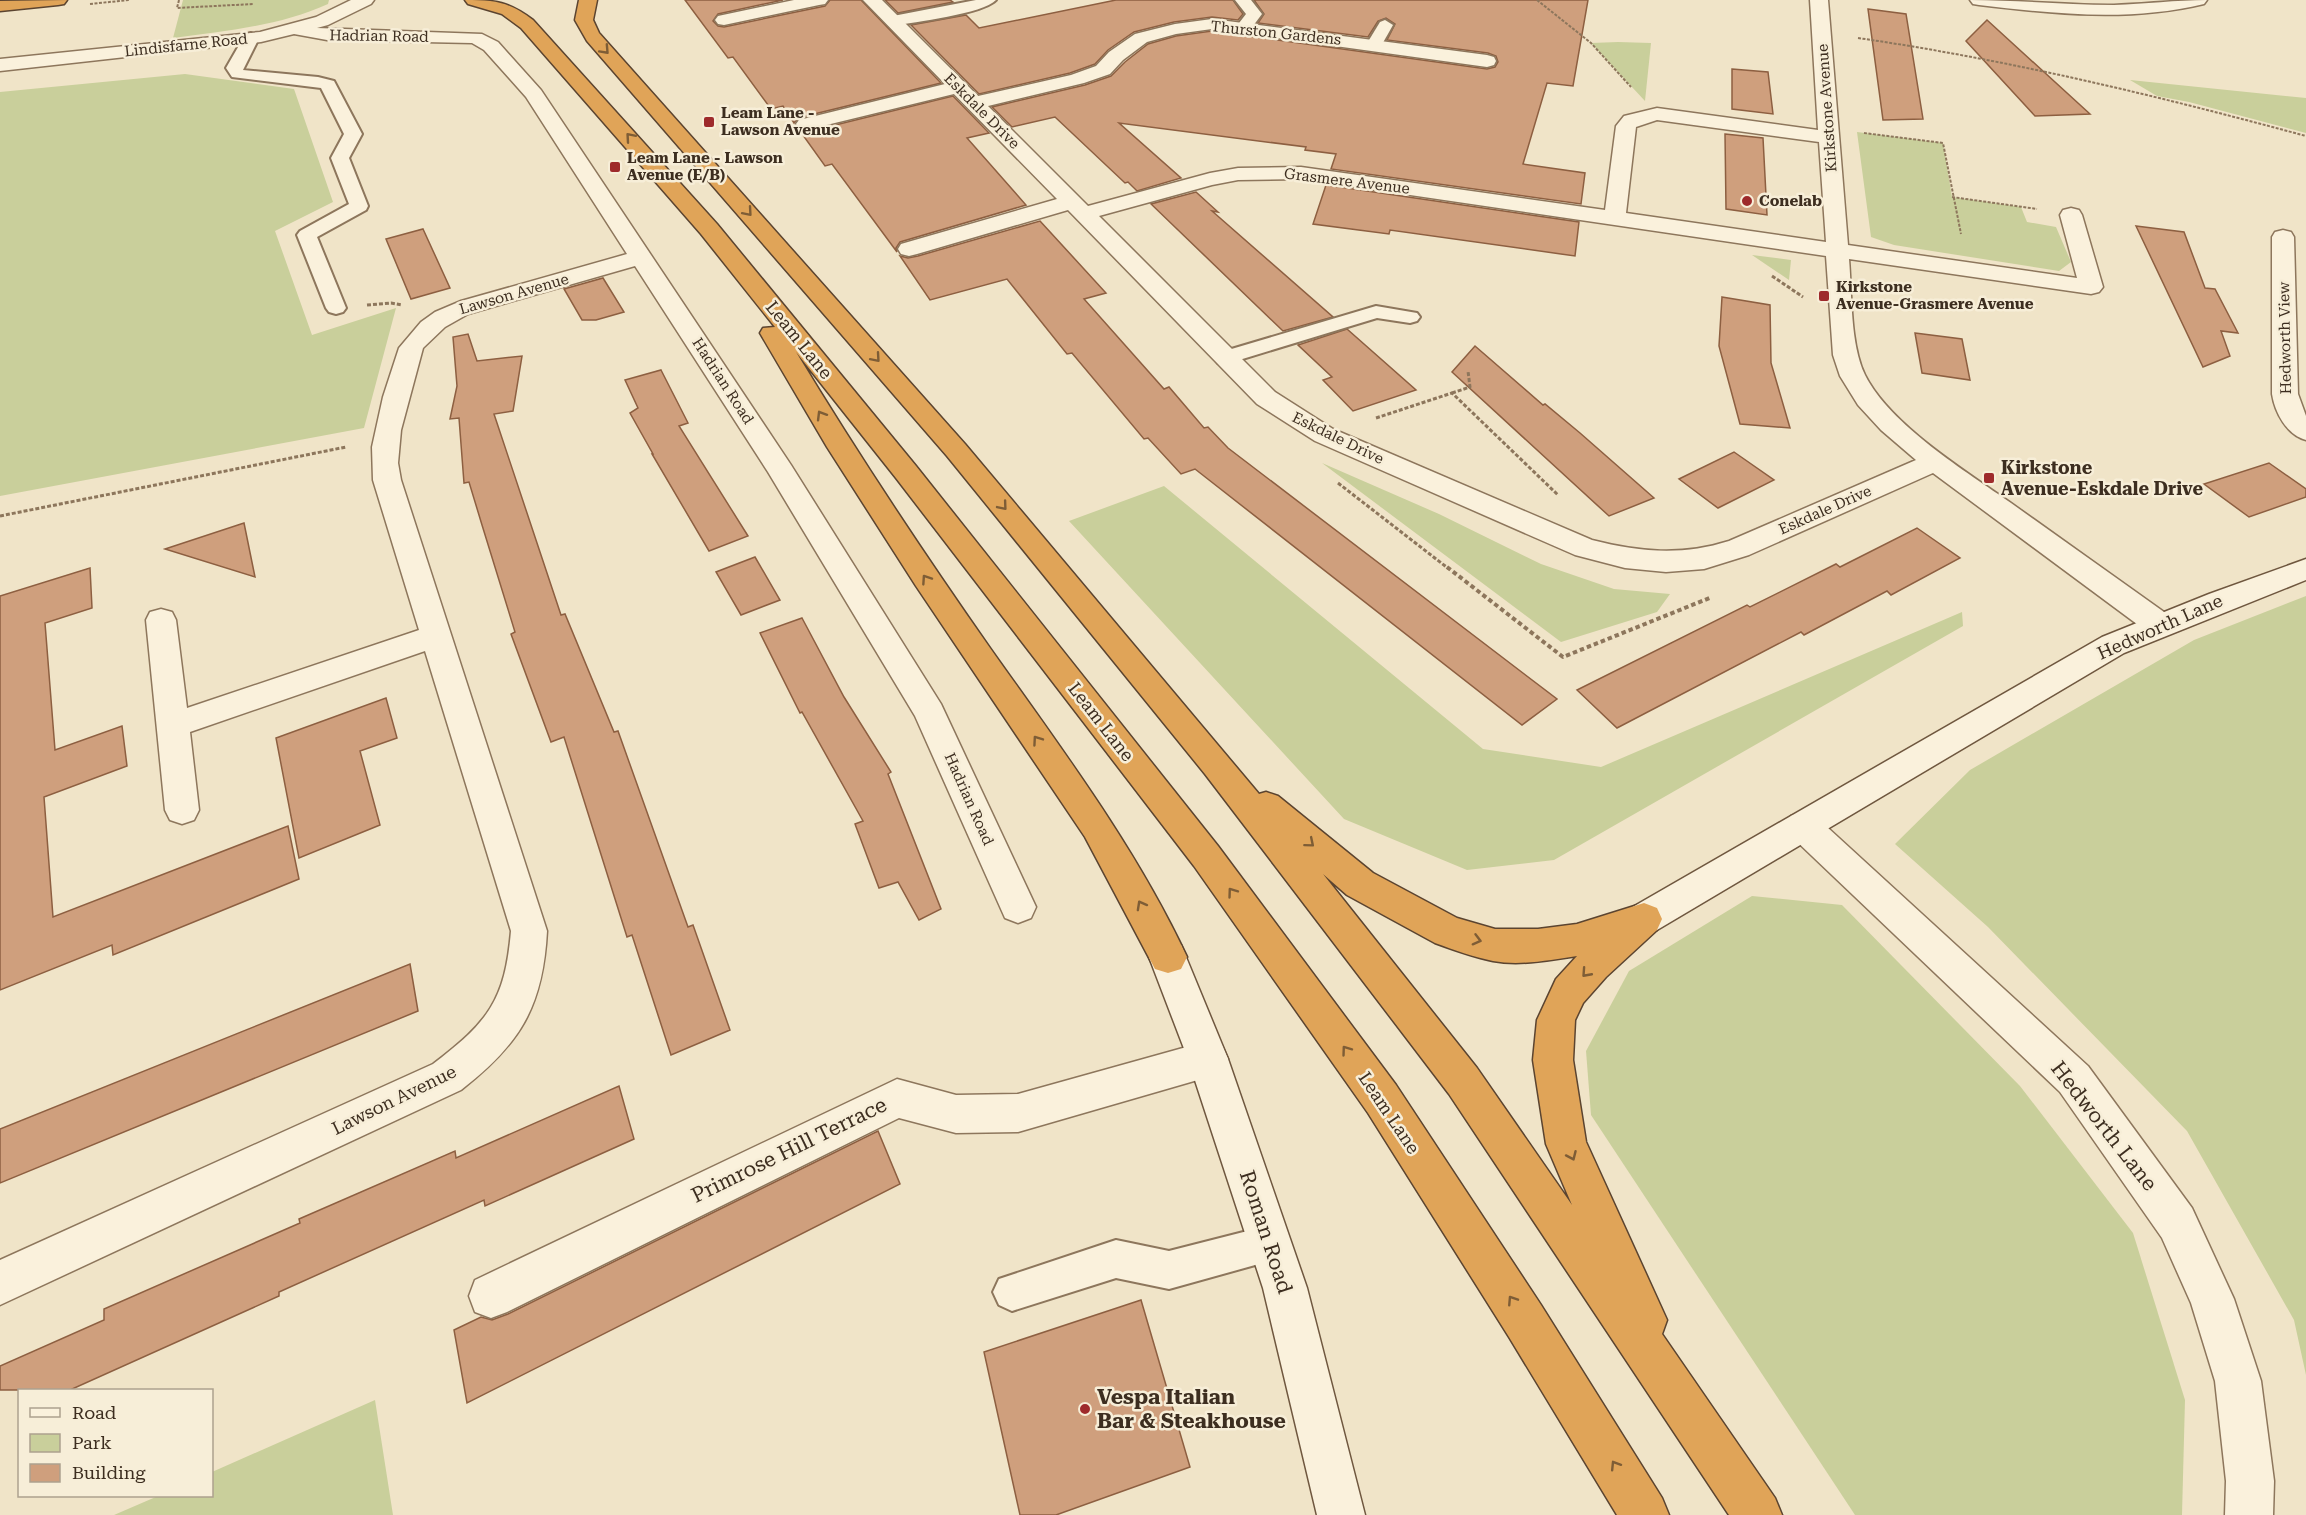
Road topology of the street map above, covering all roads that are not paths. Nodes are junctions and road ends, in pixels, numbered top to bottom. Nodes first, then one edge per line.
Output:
1 (58, 0) edge
2 (365, 0) edge
3 (474, 0) edge
4 (588, 0) edge
5 (819, 0) edge
6 (872, 0) edge
7 (988, 0) edge
8 (1243, 0) edge
9 (1819, 0) edge
10 (1979, 0) edge
11 (2198, 0) edge
12 (0, 6) edge
13 (724, 20) dead end
14 (892, 21) junction
15 (1384, 25) dead end
16 (1244, 27) junction
17 (297, 29) junction
18 (251, 38) junction
19 (1374, 45) junction
20 (1487, 64) dead end
21 (0, 65) edge
22 (965, 95) junction
23 (806, 124) dead end
24 (1828, 133) junction
25 (1077, 208) junction
26 (2072, 215) road end
27 (1615, 218) junction
28 (709, 229) junction
29 (2283, 237) dead end
30 (909, 249) dead end
31 (1837, 251) junction
32 (641, 257) junction
33 (336, 308) road end
34 (1410, 317) dead end
35 (1226, 358) junction
36 (2306, 432) edge
37 (1935, 462) junction
38 (2306, 569) edge
39 (161, 620) dead end
40 (2160, 625) junction
41 (436, 636) junction
42 (173, 725) junction
43 (1217, 765) junction
44 (182, 810) dead end
45 (1803, 826) junction
46 (1018, 907) dead end
47 (1644, 919) junction
48 (1168, 957) joint
49 (1208, 1059) junction
50 (1271, 1244) junction
51 (0, 1282) edge
52 (1012, 1292) dead end
53 (491, 1296) dead end
54 (1679, 1396) junction
55 (1341, 1515) edge
56 (1645, 1515) edge
57 (1758, 1515) edge
58 (2249, 1515) edge

1 - 12 highway
2 - 17 street, Lindisfarne Road
28 -> 3 highway, Leam Lane
4 -> 43 highway
5 - 13 street
6 - 14 street, Eskdale Drive
7 - 14 lane
8 - 16 lane
9 - 24 street, Kirkstone Avenue
10 - 11 street
14 - 22 street, Eskdale Drive
15 - 19 lane
16 - 19 street, Thurston Gardens
16 - 22 street, Thurston Gardens
17 - 18 street, Lindisfarne Road
17 - 32 street, Hadrian Road
18 - 21 street, Lindisfarne Road
18 - 33 lane
19 - 20 street, Thurston Gardens
22 - 23 street, Thurston Gardens
22 - 25 street, Eskdale Drive
24 - 27 street
24 - 31 street, Kirkstone Avenue
25 - 27 street, Grasmere Avenue
25 - 30 street, Grasmere Avenue
25 - 35 street, Eskdale Drive
26 - 31 street
27 - 31 street, Grasmere Avenue
48 -> 28 highway
56 -> 28 highway, Leam Lane
29 - 36 street, Hedworth View
31 - 37 street, Kirkstone Avenue
32 - 41 street, Lawson Avenue
32 - 46 street, Hadrian Road
34 - 35 lane
35 - 37 street, Eskdale Drive
37 - 40 street, Kirkstone Avenue
38 - 40 street, Hedworth Lane
39 - 42 street
40 - 45 street, Hedworth Lane
41 - 42 street
41 - 51 street, Lawson Avenue
42 - 44 street
43 -> 47 highway
43 - 54 highway
45 - 47 street, Hedworth Lane
45 - 58 street, Hedworth Lane
47 -> 54 highway
48 - 49 street, Roman Road
49 - 50 street, Roman Road
49 - 53 street, Primrose Hill Terrace
50 - 52 lane
50 - 55 street, Roman Road
54 - 57 highway

